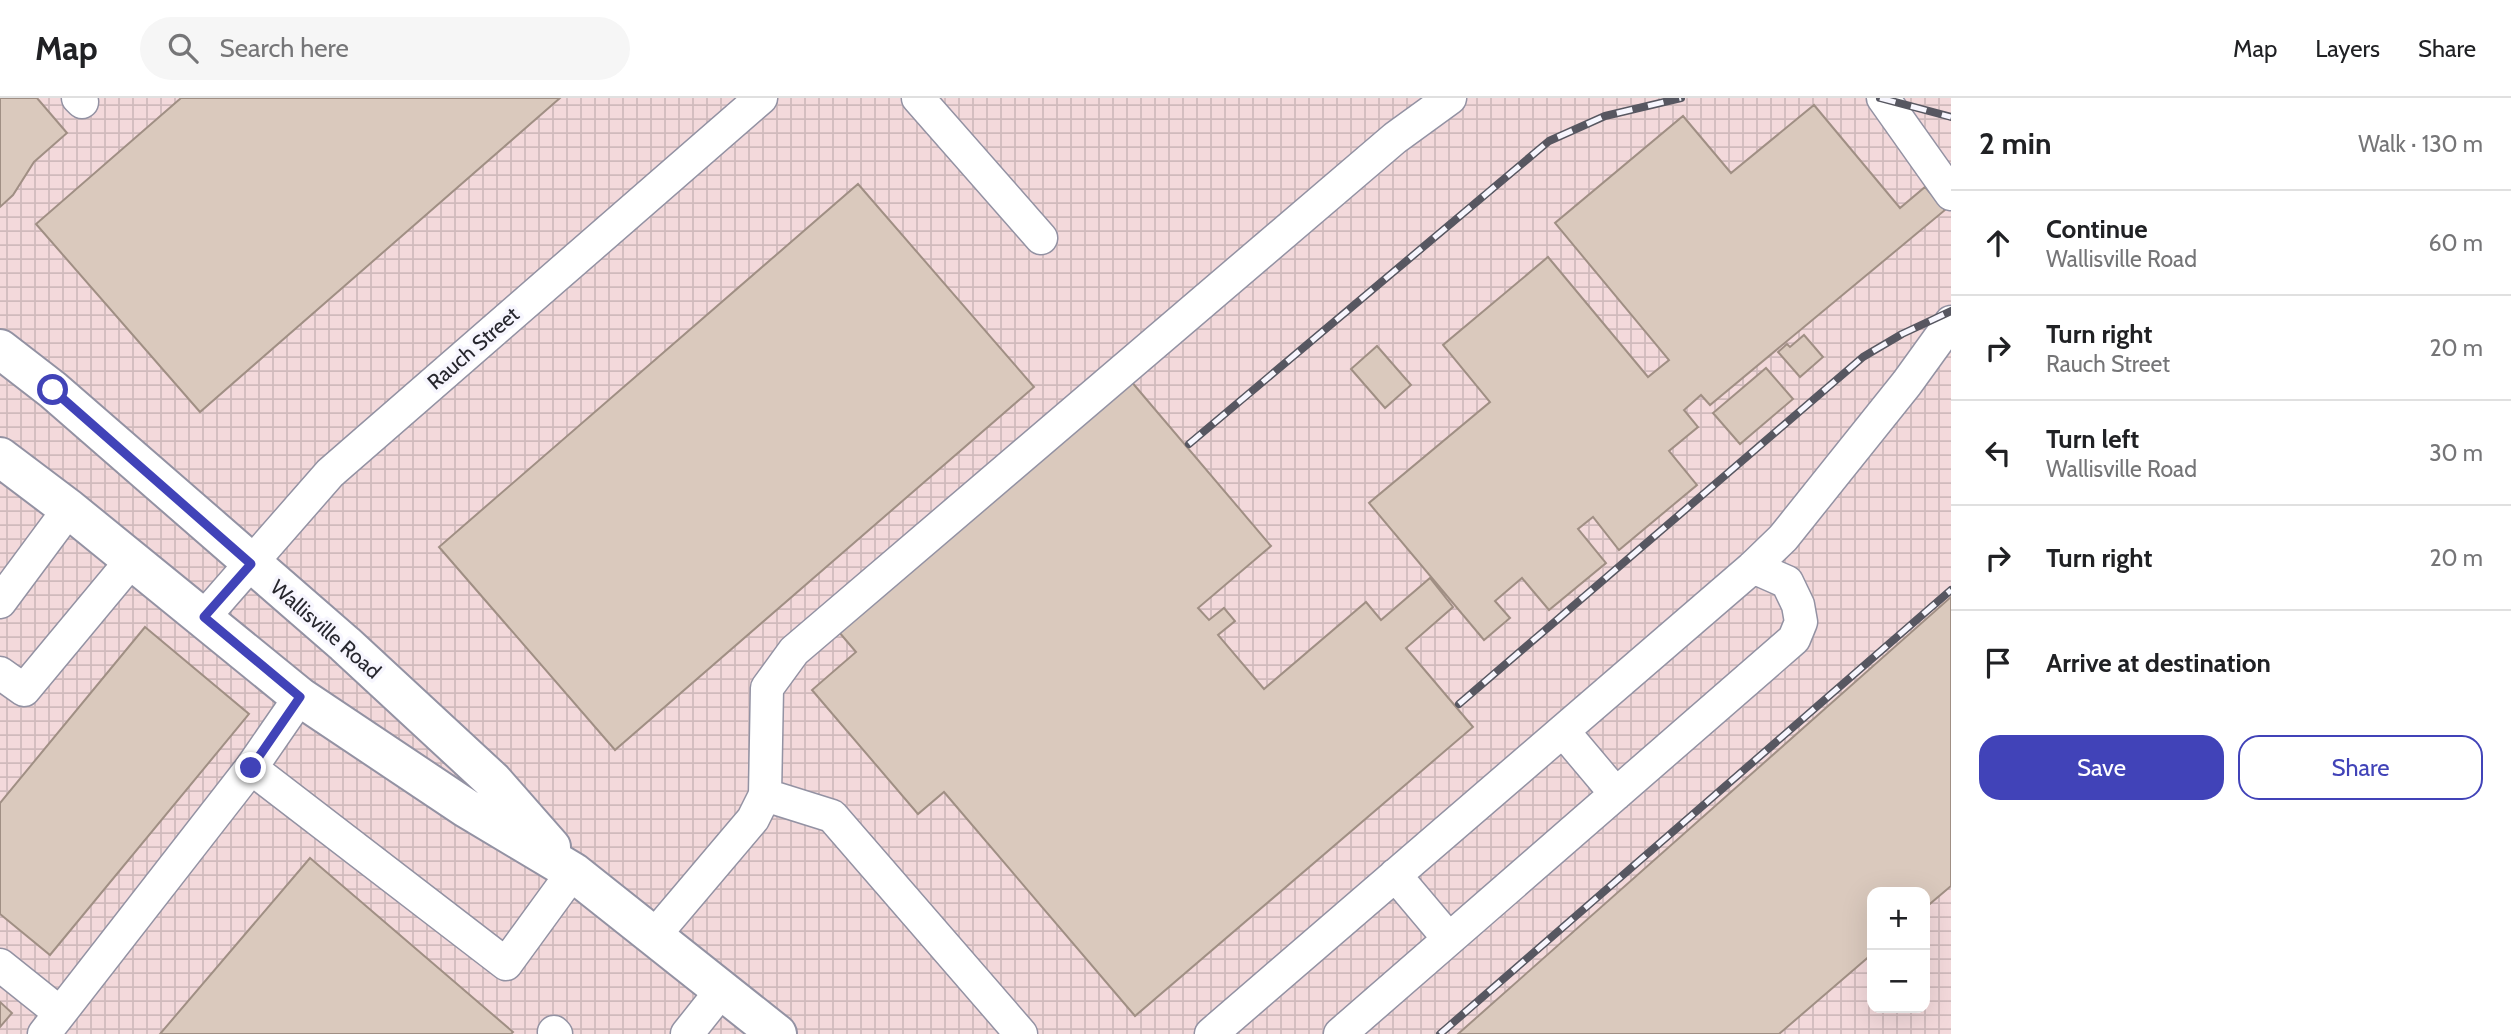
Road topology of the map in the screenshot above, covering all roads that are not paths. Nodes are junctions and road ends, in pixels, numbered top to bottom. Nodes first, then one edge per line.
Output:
1 (761, 98) edge
2 (918, 98) edge
3 (1450, 98) edge
4 (1883, 98) edge
5 (1951, 194) edge
6 (1041, 239) dead end
7 (1951, 322) edge
8 (0, 349) edge
9 (0, 457) edge
10 (69, 509) junction
11 (132, 560) junction
12 (251, 564) junction
13 (1753, 568) junction
14 (0, 602) edge
15 (204, 617) junction
16 (0, 673) edge
17 (300, 697) junction
18 (1563, 731) junction
19 (251, 768) junction
20 (1616, 794) junction
21 (765, 795) junction
22 (573, 872) junction
23 (1395, 875) junction
24 (654, 936) junction
25 (1449, 939) junction
26 (0, 965) edge
27 (722, 990) junction
28 (52, 1023) edge
29 (687, 1034) edge
30 (777, 1034) edge
31 (1021, 1034) edge
32 (1211, 1034) edge
33 (1340, 1034) edge

1 - 12 street, Rauch Street
2 - 6 street
3 - 21 street
4 - 5 street
7 - 13 street
8 - 12 main road, Wallisville Road
9 - 10 main road, Wallisville Road
10 - 11 main road, Wallisville Road
10 - 14 street
11 - 15 main road, Wallisville Road
11 - 16 street
12 - 15 street, Rauch Street
12 - 22 main road, Wallisville Road
13 - 18 street
13 - 20 street
15 - 17 main road, Wallisville Road
17 - 19 street
17 - 22 main road, Wallisville Road
18 - 20 street
18 - 23 street
19 - 22 street
19 - 28 street
20 - 25 street
21 - 24 street
21 - 31 street
22 - 24 main road, Wallisville Road
23 - 25 street
23 - 32 street
24 - 27 main road, Wallisville Road
25 - 33 street
26 - 28 street
27 - 29 street
27 - 30 main road, Wallisville Road

